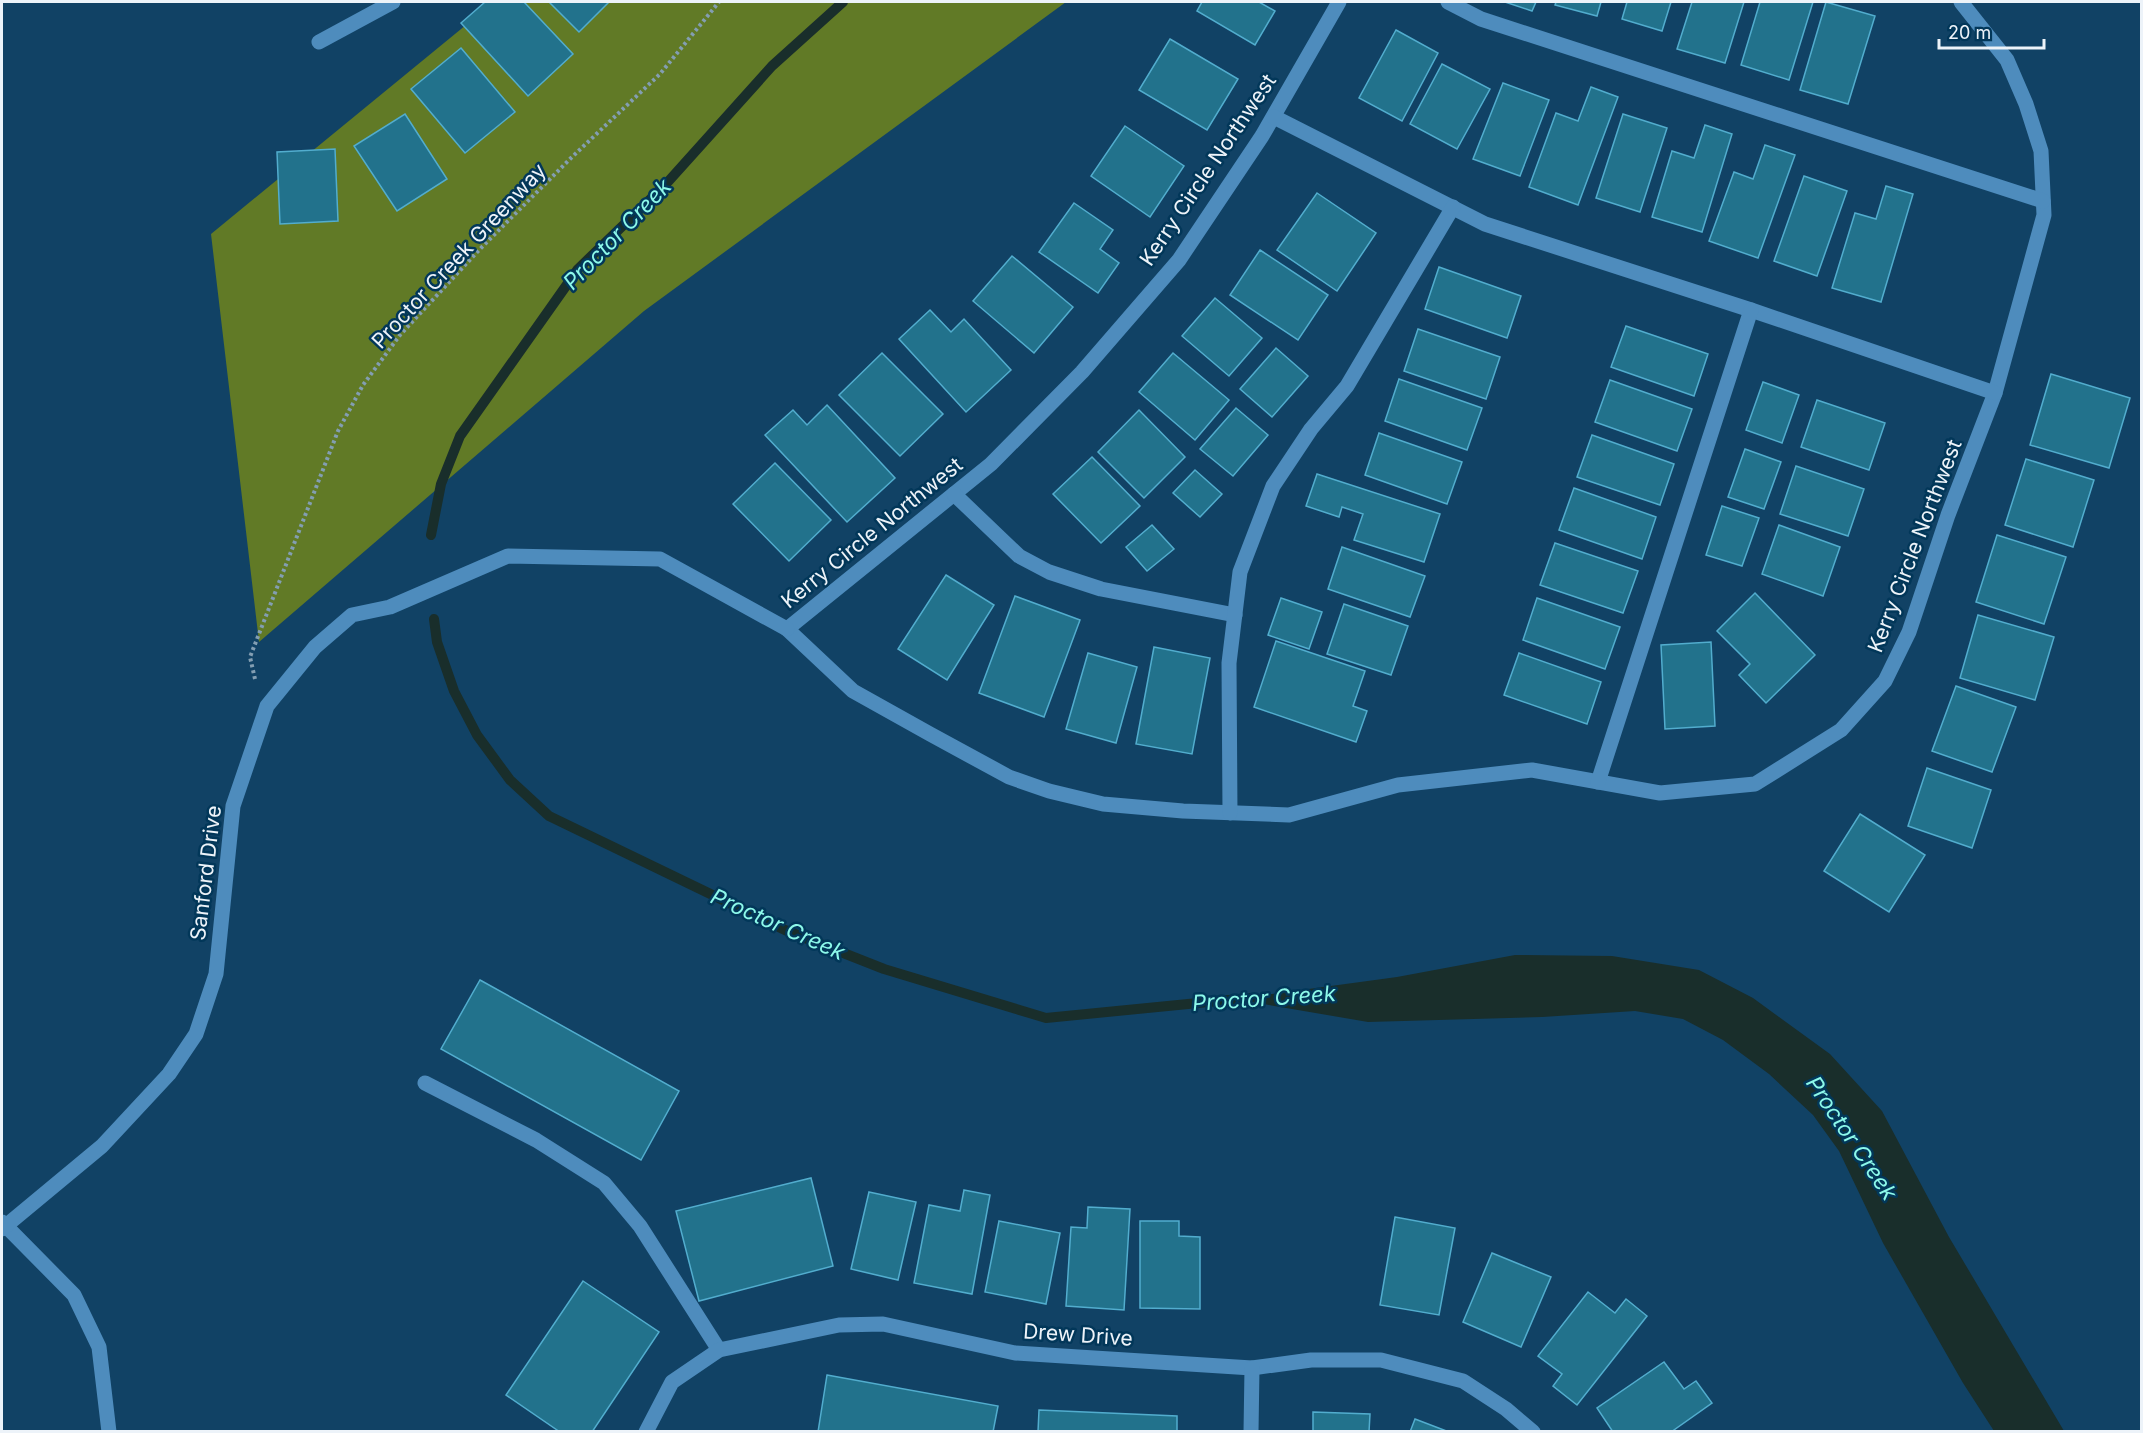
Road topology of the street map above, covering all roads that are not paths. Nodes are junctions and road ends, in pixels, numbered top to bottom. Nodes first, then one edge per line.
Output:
1 (393, 2) edge
2 (1339, 2) edge
3 (1448, 2) edge
4 (1961, 2) edge
5 (320, 42) dead end
6 (1274, 117) junction
7 (2043, 201) junction
8 (1453, 207) junction
9 (1751, 310) junction
10 (1995, 393) junction
11 (954, 494) junction
12 (1235, 615) junction
13 (787, 629) junction
14 (1598, 782) junction
15 (1230, 813) junction
16 (425, 1083) dead end
17 (3, 1225) edge
18 (719, 1350) junction
19 (1252, 1368) junction
20 (109, 1431) edge
21 (646, 1431) edge
22 (1251, 1431) edge
23 (1533, 1431) edge

1 - 5 street
2 - 6 street, Kerry Circle Northwest
3 - 7 street
4 - 7 street, Kerry Circle Northwest
6 - 8 street
6 - 11 street, Kerry Circle Northwest
7 - 10 street, Kerry Circle Northwest
8 - 9 street
8 - 12 street
9 - 10 street
9 - 14 street
10 - 14 street, Kerry Circle Northwest
11 - 12 street
11 - 13 street, Kerry Circle Northwest
12 - 15 street
13 - 15 street, Kerry Circle Northwest
13 - 17 street, Sanford Drive
14 - 15 street, Kerry Circle Northwest
16 - 18 street
17 - 20 street
18 - 19 street, Drew Drive
18 - 21 street, Drew Drive
19 - 22 street
19 - 23 street, Drew Drive

